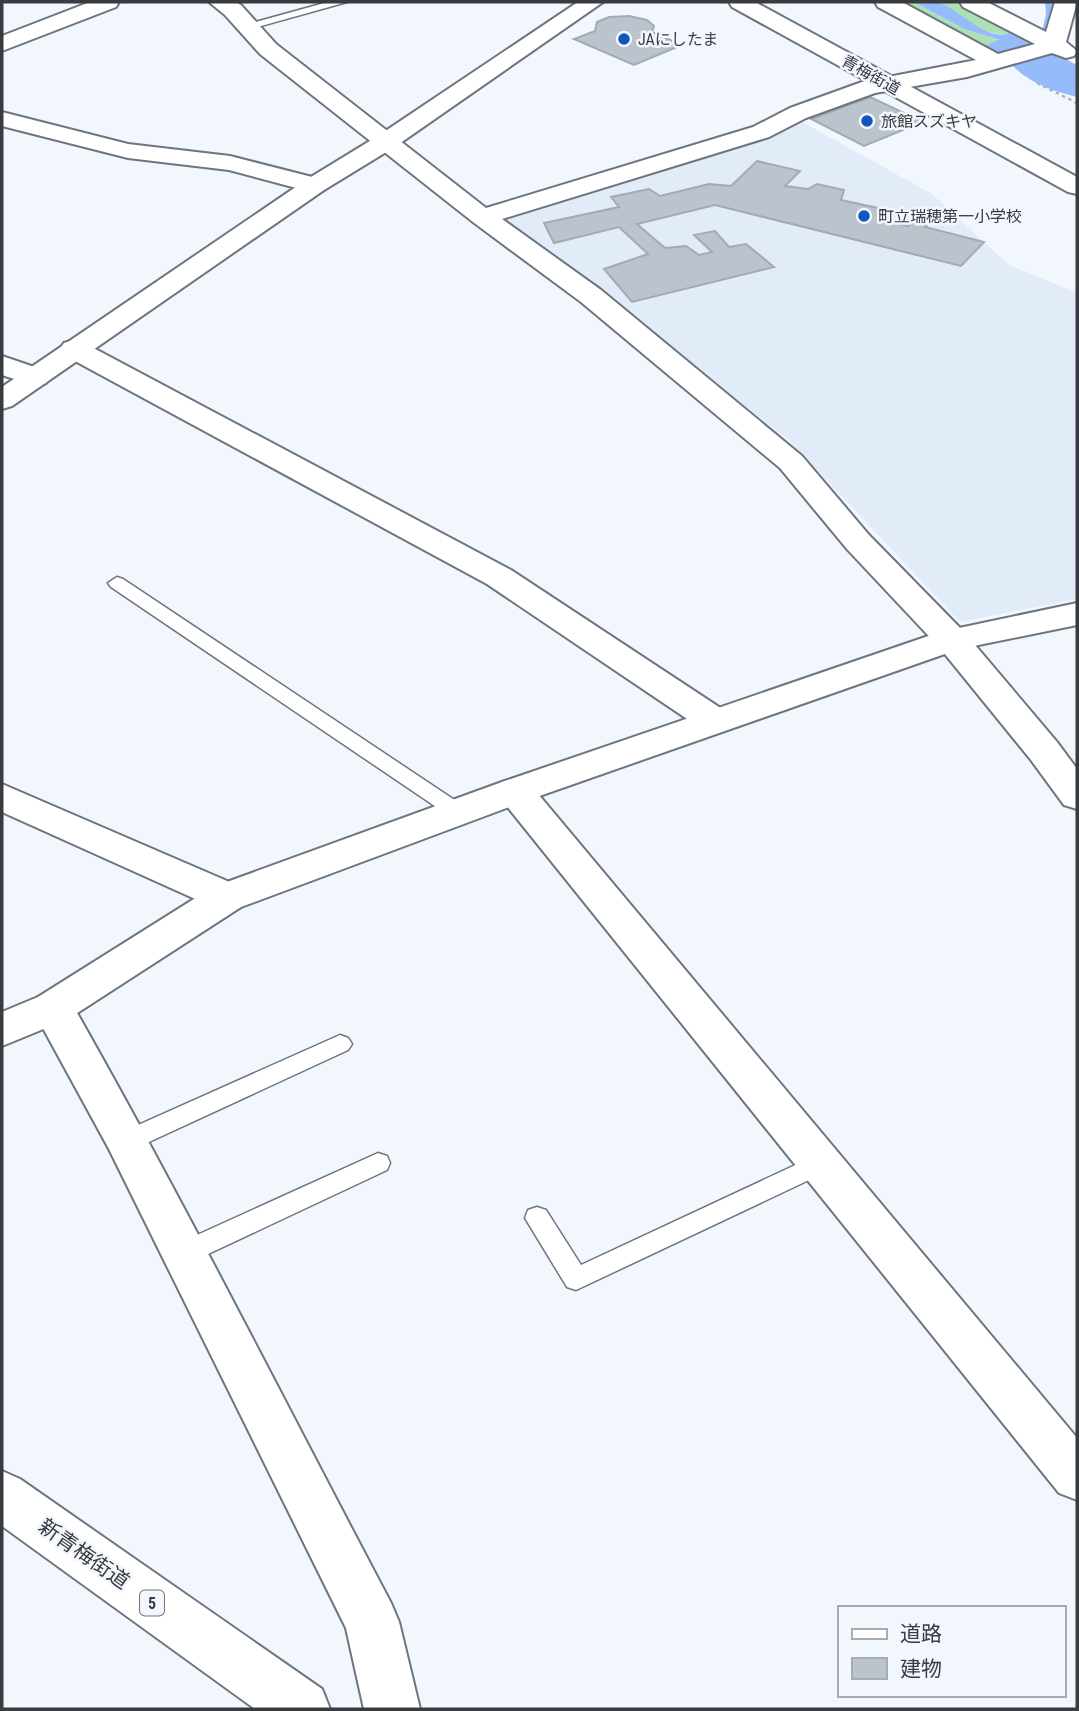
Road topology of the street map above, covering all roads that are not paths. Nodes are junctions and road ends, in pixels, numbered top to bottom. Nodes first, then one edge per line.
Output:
1 (108, 2) edge
2 (220, 2) edge
3 (341, 2) edge
4 (592, 2) edge
5 (740, 2) edge
6 (886, 2) edge
7 (971, 2) edge
8 (1072, 2) edge
9 (247, 26) junction
10 (2, 44) edge
11 (1066, 51) edge
12 (998, 61) junction
13 (888, 85) junction
14 (2, 119) edge
15 (387, 141) junction
16 (314, 185) junction
17 (1077, 187) edge
18 (481, 217) junction
19 (74, 349) junction
20 (2, 365) edge
21 (36, 377) junction
22 (2, 400) edge
23 (117, 583) dead end
24 (1077, 614) edge
25 (952, 640) junction
26 (715, 721) junction
27 (515, 791) junction
28 (1077, 796) edge
29 (2, 797) edge
30 (458, 812) junction
31 (227, 897) junction
32 (53, 1009) junction
33 (2, 1030) edge
34 (340, 1044) dead end
35 (127, 1141) junction
36 (378, 1163) dead end
37 (819, 1164) junction
38 (537, 1218) dead end
39 (182, 1254) junction
40 (1077, 1476) edge
41 (2, 1496) edge
42 (302, 1709) edge
43 (392, 1709) edge

1 - 10 street
2 - 9 street
3 - 9 lane
4 - 15 street
5 - 13 street, 青梅街道
6 - 12 street
7 - 11 street
8 - 11 street
9 - 15 street
11 - 12 street
12 - 13 street
13 - 17 street, 青梅街道
13 - 18 street
14 - 16 street
15 - 16 street
15 - 18 street
16 - 19 street
18 - 25 street
19 - 21 street
19 - 26 street
20 - 21 street
21 - 22 street
23 - 30 lane
24 - 25 street
25 - 26 street
25 - 28 street
26 - 27 street
27 - 30 street
27 - 37 street
29 - 31 street
30 - 31 street
31 - 32 street
32 - 33 street
32 - 35 street
34 - 35 lane
35 - 39 street
36 - 39 lane
37 - 38 lane
37 - 40 street
39 - 43 street
41 - 42 street, 新青梅街道 / 5

